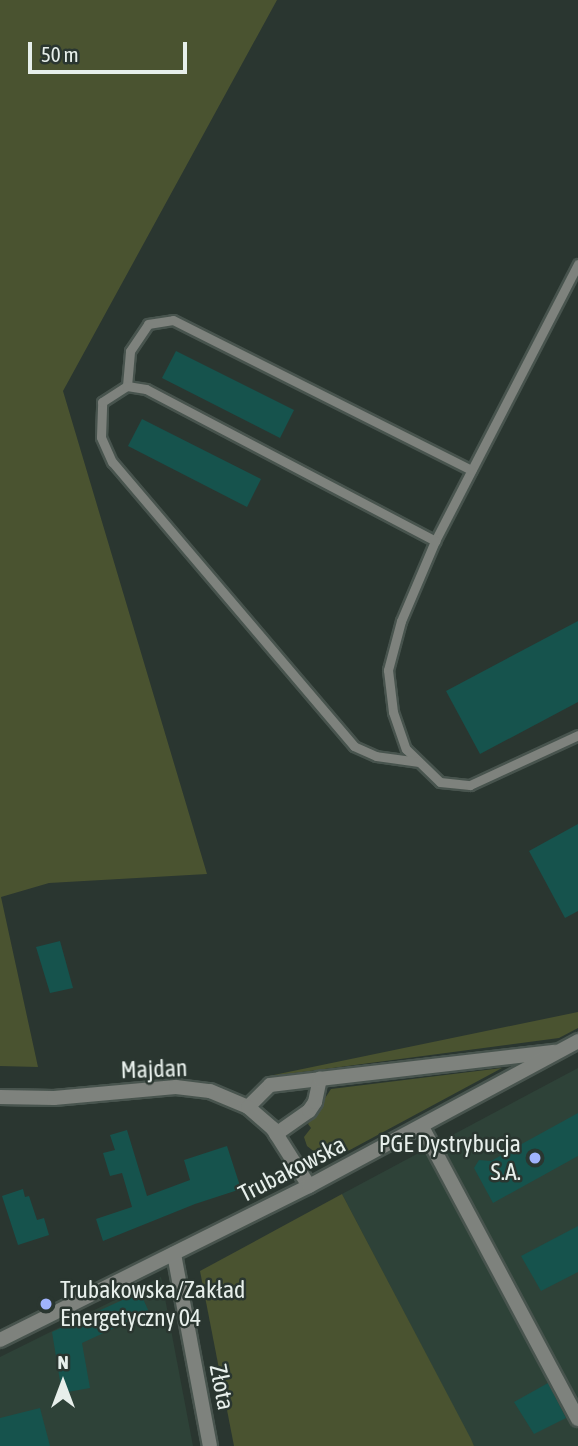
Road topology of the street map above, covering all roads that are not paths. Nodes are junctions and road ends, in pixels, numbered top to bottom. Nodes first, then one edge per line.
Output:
1 (578, 264) edge
2 (127, 386) junction
3 (471, 470) junction
4 (435, 541) junction
5 (578, 735) edge
6 (419, 762) junction
7 (578, 1041) edge
8 (559, 1051) junction
9 (320, 1079) junction
10 (0, 1097) edge
11 (248, 1107) junction
12 (422, 1127) junction
13 (276, 1134) junction
14 (309, 1186) junction
15 (174, 1254) junction
16 (0, 1340) edge
17 (578, 1419) edge
18 (210, 1446) edge

1 - 3 lane
2 - 3 lane
2 - 4 lane
2 - 6 lane
3 - 4 lane
4 - 6 lane
5 - 6 lane
7 - 8 street, Trubakowska
8 - 9 street
8 - 12 street, Trubakowska
9 - 11 street
9 - 13 street
10 - 11 street, Majdan
11 - 13 street, Majdan
12 - 14 street, Trubakowska
12 - 17 street
13 - 14 street, Majdan
14 - 15 street, Trubakowska
15 - 16 street, Trubakowska
15 - 18 street, Złota

